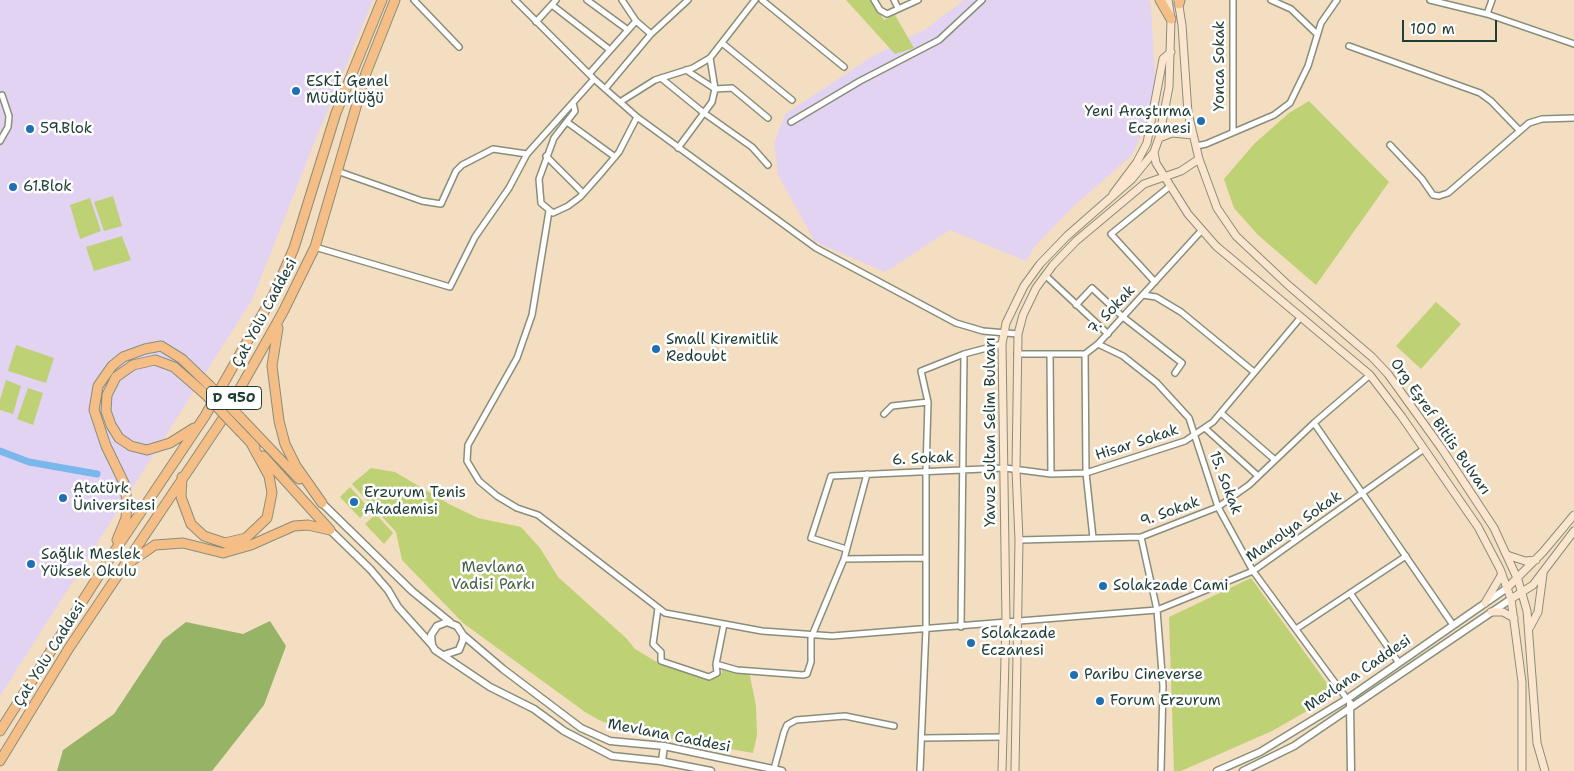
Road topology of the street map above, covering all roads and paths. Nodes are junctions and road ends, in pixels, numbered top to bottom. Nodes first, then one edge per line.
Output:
1 (382, 0) edge
2 (395, 0) edge
3 (414, 0) edge
4 (515, 0) edge
5 (587, 0) edge
6 (622, 0) edge
7 (688, 0) edge
8 (755, 0) edge
9 (762, 0) edge
10 (874, 0) edge
11 (894, 0) edge
12 (918, 0) edge
13 (982, 0) edge
14 (1160, 0) edge
15 (1168, 0) edge
16 (1233, 0) edge
17 (1271, 0) edge
18 (1337, 0) edge
19 (1433, 0) edge
20 (1492, 0) edge
21 (1179, 1) edge
22 (554, 2) edge
23 (898, 8) junction
24 (1487, 14) junction
25 (1171, 19) junction
26 (636, 21) junction
27 (536, 22) junction
28 (628, 30) junction
29 (652, 34) junction
30 (1317, 34) junction
31 (722, 43) junction
32 (1574, 44) edge
33 (1349, 46) dead end
34 (459, 47) dead end
35 (610, 50) junction
36 (1171, 52) junction
37 (710, 58) junction
38 (844, 67) dead end
39 (686, 70) junction
40 (589, 74) junction
41 (661, 78) junction
42 (594, 79) junction
43 (605, 89) junction
44 (714, 89) junction
45 (2, 96) dead end
46 (792, 100) dead end
47 (620, 102) junction
48 (573, 103) junction
49 (704, 113) junction
50 (637, 117) junction
51 (768, 118) dead end
52 (1574, 118) edge
53 (567, 122) junction
54 (791, 122) dead end
55 (1519, 130) junction
56 (1233, 132) junction
57 (1193, 135) junction
58 (1159, 138) junction
59 (0, 141) edge
60 (1390, 145) dead end
61 (1196, 146) junction
62 (678, 148) junction
63 (1154, 152) junction
64 (527, 154) junction
65 (546, 156) junction
66 (615, 157) junction
67 (1198, 159) junction
68 (768, 165) dead end
69 (336, 171) junction
70 (1162, 176) junction
71 (1169, 187) junction
72 (583, 193) junction
73 (1112, 196) junction
74 (548, 211) junction
75 (1201, 231) junction
76 (315, 247) junction
77 (1045, 275) junction
78 (1155, 282) junction
79 (1144, 295) junction
80 (1076, 305) junction
81 (283, 312) junction
82 (1123, 317) junction
83 (1301, 317) junction
84 (1004, 334) junction
85 (1018, 334) junction
86 (1108, 334) junction
87 (1002, 344) junction
88 (1098, 344) junction
89 (964, 354) junction
90 (1016, 354) junction
91 (1050, 354) junction
92 (1085, 354) junction
93 (1254, 372) junction
94 (1175, 373) dead end
95 (1370, 375) junction
96 (928, 402) junction
97 (1221, 413) junction
98 (884, 414) dead end
99 (1314, 423) junction
100 (199, 425) junction
101 (1206, 429) junction
102 (1195, 436) junction
103 (251, 443) junction
104 (1424, 449) junction
105 (1275, 460) junction
106 (1005, 468) junction
107 (926, 470) junction
108 (964, 470) junction
109 (1016, 470) junction
110 (1086, 473) junction
111 (867, 474) junction
112 (1051, 474) junction
113 (1258, 476) junction
114 (182, 477) junction
115 (1363, 494) junction
116 (322, 503) junction
117 (1218, 507) junction
118 (1574, 515) edge
119 (330, 530) junction
120 (1574, 531) edge
121 (1141, 537) junction
122 (1093, 538) junction
123 (1020, 540) junction
124 (846, 549) junction
125 (1506, 555) junction
126 (1406, 556) junction
127 (926, 558) junction
128 (844, 559) junction
129 (1536, 560) junction
130 (108, 561) junction
131 (120, 571) junction
132 (1253, 571) junction
133 (1502, 574) junction
134 (1543, 574) junction
135 (1518, 580) junction
136 (1507, 588) junction
137 (1350, 593) junction
138 (1522, 594) junction
139 (1511, 599) junction
140 (1486, 603) junction
141 (658, 608) junction
142 (1157, 610) junction
143 (1491, 612) junction
144 (1514, 618) junction
145 (1018, 620) junction
146 (1006, 621) junction
147 (451, 623) junction
148 (724, 624) junction
149 (1453, 625) junction
150 (961, 627) junction
151 (1530, 627) junction
152 (926, 628) junction
153 (1296, 630) junction
154 (463, 635) junction
155 (814, 635) junction
156 (432, 645) junction
157 (444, 655) junction
158 (1399, 663) junction
159 (716, 664) junction
160 (1349, 702) junction
161 (894, 726) dead end
162 (0, 732) edge
163 (1002, 737) junction
164 (922, 738) junction
165 (664, 746) junction
166 (0, 760) edge
167 (662, 761) junction
168 (774, 769) junction
169 (711, 771) edge
170 (782, 771) edge
171 (920, 771) edge
172 (1002, 771) edge
173 (1014, 771) edge
174 (1161, 771) edge
175 (1217, 771) edge
176 (1243, 771) edge
177 (1350, 771) edge
178 (1522, 771) edge
179 (1545, 771) edge

1 - 100 highway, Çat Yolu Caddesi / D 950
2 - 69 highway, Çat Yolu Caddesi / D 950
3 - 34 street
4 - 27 street
5 - 28 street
6 - 26 street
7 - 29 street
8 - 31 street
9 - 38 street
10 - 23 street
11 - 23 street
12 - 23 street
13 - 54 street
14 - 25 highway
15 - 25 main road
16 - 56 street, Yonca Sokak
17 - 30 street
18 - 30 street
19 - 24 street
20 - 24 street
21 - 57 main road
22 - 27 street
22 - 35 street
24 - 32 street
25 - 36 main road
26 - 28 street
26 - 29 street
27 - 40 street
28 - 35 street
29 - 43 street
30 - 56 street
31 - 37 street
31 - 46 street
33 - 55 street
35 - 40 street
36 - 58 main road
36 - 73 main road
37 - 39 street
37 - 44 street
39 - 41 street
39 - 44 street
40 - 42 street
41 - 47 street
41 - 49 street
42 - 43 street
42 - 48 street
43 - 47 street
44 - 49 street
44 - 51 street
45 - 59 street
47 - 50 street
48 - 53 street
48 - 64 street
49 - 62 street
49 - 68 street
50 - 62 street
50 - 66 street
52 - 55 street
53 - 65 street
53 - 66 street
55 - 60 street
56 - 61 street
57 - 58 main road
57 - 61 main road
58 - 63 main road
61 - 67 main road
62 - 84 street
63 - 70 main road
63 - 73 main road, Yavuz Sultan Selim Bulvarı
64 - 69 street
64 - 76 street
65 - 72 street
65 - 74 street
66 - 72 street
67 - 70 main road
67 - 125 main road, Org Eşref Bitlis Bulvarı
69 - 76 highway, Çat Yolu Caddesi / D 950
70 - 71 main road
70 - 77 main road, Yavuz Sultan Selim Bulvarı
71 - 75 main road
71 - 78 street
72 - 74 street
73 - 84 main road, Yavuz Sultan Selim Bulvarı
74 - 141 street, Manolya Sokak
75 - 78 street, 7. Sokak
75 - 83 main road
76 - 81 highway, Çat Yolu Caddesi / D 950
77 - 80 street
77 - 85 main road, Yavuz Sultan Selim Bulvarı
78 - 79 street, 7. Sokak
79 - 82 street, 7. Sokak
79 - 93 street
80 - 82 street
80 - 86 street
81 - 114 highway, Çat Yolu Caddesi / D 950
81 - 116 highway
82 - 86 street, 7. Sokak
82 - 94 street
83 - 93 street, Hisar Sokak
83 - 95 main road
84 - 85 street
84 - 87 main road, Yavuz Sultan Selim Bulvarı
85 - 90 main road, Yavuz Sultan Selim Bulvarı
86 - 88 street, 7. Sokak
87 - 89 street
87 - 106 main road, Yavuz Sultan Selim Bulvarı
88 - 92 street, 7. Sokak
88 - 102 street, 15. Sokak
89 - 96 street
89 - 108 street
90 - 91 street, 7. Sokak
90 - 109 main road, Yavuz Sultan Selim Bulvarı
91 - 92 street, 7. Sokak
91 - 112 street
92 - 110 street
93 - 97 street, Hisar Sokak
95 - 99 street, 9. Sokak
95 - 104 main road
96 - 98 street
96 - 107 street
97 - 101 street, Hisar Sokak
97 - 105 street
99 - 105 street, 9. Sokak
99 - 115 street
100 - 103 highway, bridge
100 - 130 highway, Çat Yolu Caddesi / D 950
101 - 102 street, Hisar Sokak
101 - 113 street
102 - 110 street, Hisar Sokak
102 - 117 street, 15. Sokak
103 - 114 highway
103 - 119 highway
104 - 115 street, Manolya Sokak
104 - 133 main road
105 - 113 street, 9. Sokak
106 - 108 street, 6. Sokak
106 - 109 street, 6. Sokak
106 - 146 main road, Yavuz Sultan Selim Bulvarı
107 - 108 street, 6. Sokak
107 - 111 street, 6. Sokak
107 - 127 street
108 - 150 street
109 - 112 street, Hisar Sokak
109 - 123 main road, Yavuz Sultan Selim Bulvarı
110 - 112 street, Hisar Sokak
110 - 122 street
111 - 124 street
111 - 124 street, 6. Sokak
113 - 117 street, 9. Sokak
114 - 131 highway, Çat Yolu Caddesi / D 950
115 - 126 street
115 - 132 street, Manolya Sokak
116 - 130 highway, bridge
116 - 147 street
117 - 121 street, 9. Sokak
117 - 132 street, 15. Sokak
118 - 129 main road
119 - 131 highway
119 - 156 street
120 - 134 main road
121 - 122 street, 9. Sokak
121 - 142 street
122 - 123 street, 9. Sokak
123 - 145 main road, Yavuz Sultan Selim Bulvarı
124 - 128 street
125 - 129 main road
125 - 135 main road, Org Eşref Bitlis Bulvarı
126 - 137 street
126 - 149 street
127 - 128 street
127 - 152 street
128 - 155 street
129 - 135 main road
130 - 162 highway, Çat Yolu Caddesi / D 950
131 - 166 highway, Çat Yolu Caddesi / D 950
132 - 142 street, Manolya Sokak
132 - 153 street, 15. Sokak
133 - 136 main road
133 - 140 main road
134 - 138 main road
134 - 151 main road
135 - 136 main road
135 - 138 main road, Org Eşref Bitlis Bulvarı
136 - 139 main road
136 - 140 street, Mevlana Caddesi
137 - 153 street
137 - 158 street
138 - 139 main road
138 - 151 main road, Org Eşref Bitlis Bulvarı
139 - 143 street, Mevlana Caddesi
139 - 144 main road
140 - 149 street, Mevlana Caddesi
141 - 148 street, Manolya Sokak
141 - 159 street
142 - 145 street, Manolya Sokak
142 - 174 street
143 - 144 main road
143 - 160 street, Mevlana Caddesi
144 - 178 main road
145 - 146 street, Manolya Sokak
145 - 173 main road, Yavuz Sultan Selim Bulvarı
146 - 150 street, Manolya Sokak
146 - 163 main road, Yavuz Sultan Selim Bulvarı
147 - 154 street
147 - 156 street
148 - 155 street, Manolya Sokak
148 - 159 street
149 - 158 street, Mevlana Caddesi
150 - 152 street, Manolya Sokak
151 - 179 main road, Org Eşref Bitlis Bulvarı
152 - 155 street, Manolya Sokak
152 - 164 street
153 - 160 street, 15. Sokak
154 - 157 street
154 - 165 street, Mevlana Caddesi
155 - 159 street
156 - 157 street
157 - 167 street, Mevlana Caddesi
158 - 160 street, Mevlana Caddesi
160 - 175 street, Mevlana Caddesi
160 - 176 street, Mevlana Caddesi
160 - 177 street
161 - 168 street
163 - 164 street
163 - 172 main road, Yavuz Sultan Selim Bulvarı
164 - 171 street
165 - 167 street
165 - 168 street, Mevlana Caddesi
167 - 169 street, Mevlana Caddesi
168 - 170 street, Mevlana Caddesi

